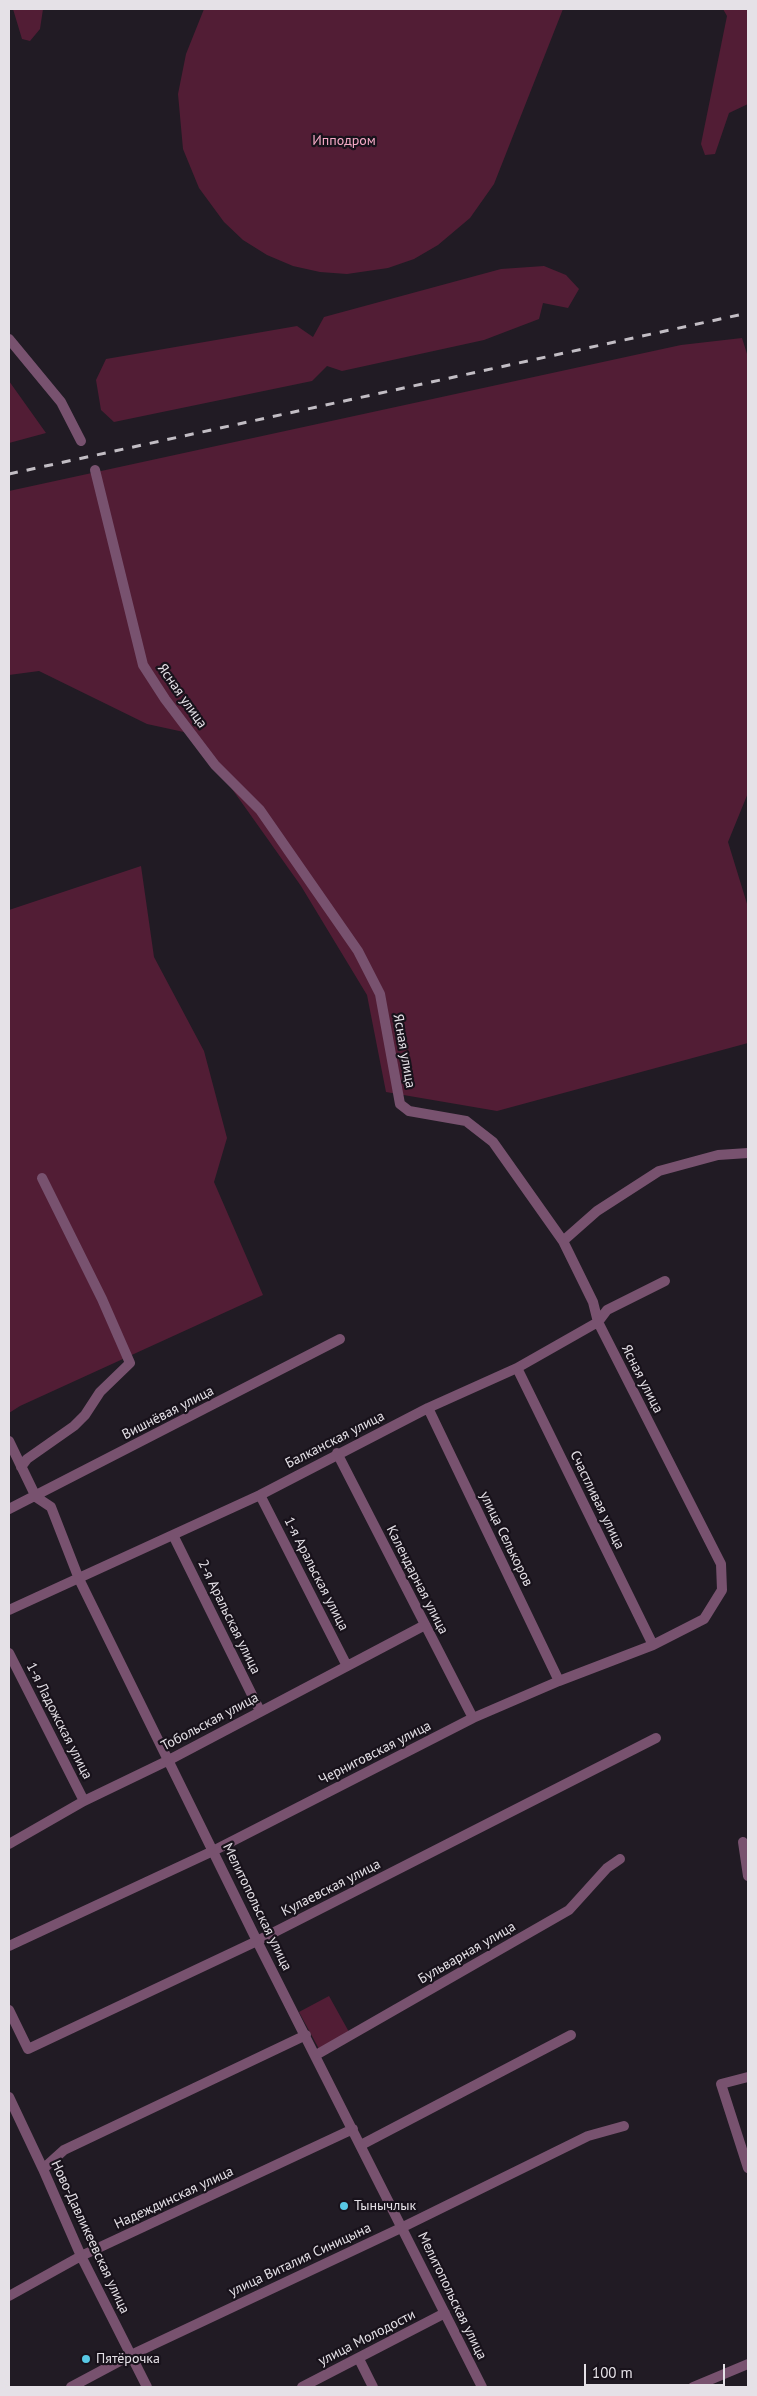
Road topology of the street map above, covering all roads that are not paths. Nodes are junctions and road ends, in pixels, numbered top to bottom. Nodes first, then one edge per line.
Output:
1 (9, 339) edge
2 (81, 440) dead end
3 (95, 470) dead end
4 (748, 1153) edge
5 (42, 1178) dead end
6 (563, 1241) junction
7 (665, 1281) dead end
8 (598, 1322) junction
9 (340, 1339) dead end
10 (517, 1368) junction
11 (428, 1408) junction
12 (9, 1441) edge
13 (337, 1454) junction
14 (22, 1467) junction
15 (260, 1495) junction
16 (36, 1497) junction
17 (9, 1509) edge
18 (174, 1535) junction
19 (721, 1564) joint
20 (78, 1579) junction
21 (9, 1610) edge
22 (425, 1625) junction
23 (653, 1645) junction
24 (9, 1653) edge
25 (348, 1666) junction
26 (559, 1681) junction
27 (260, 1711) junction
28 (473, 1718) junction
29 (656, 1738) dead end
30 (169, 1760) junction
31 (84, 1801) junction
32 (743, 1842) dead end
33 (9, 1844) edge
34 (213, 1851) junction
35 (620, 1859) dead end
36 (748, 1876) edge
37 (257, 1941) junction
38 (9, 1946) edge
39 (9, 2010) edge
40 (306, 2035) junction
41 (571, 2035) dead end
42 (316, 2055) junction
43 (748, 2077) edge
44 (9, 2097) edge
45 (624, 2126) dead end
46 (353, 2129) junction
47 (361, 2145) junction
48 (748, 2168) edge
49 (43, 2169) junction
50 (403, 2227) junction
51 (81, 2256) junction
52 (9, 2296) edge
53 (445, 2313) junction
54 (131, 2355) junction
55 (359, 2359) junction
56 (748, 2364) edge
57 (71, 2387) edge
58 (148, 2387) edge
59 (302, 2387) edge
60 (373, 2387) edge
61 (482, 2387) edge
62 (693, 2387) edge

1 - 2 street
3 - 6 street, Ясная улица
4 - 6 street
5 - 14 street
6 - 8 street, Ясная улица
7 - 8 street, Балканская улица
8 - 10 street, Балканская улица
8 - 19 street, Ясная улица
9 - 16 street, Вишнёвая улица
10 - 11 street, Балканская улица
10 - 23 street, Счастливая улица
11 - 13 street, Балканская улица
11 - 26 street, улица Селькоров
12 - 14 street, Мелитопольская улица
13 - 15 street, Балканская улица
13 - 22 street, Календарная улица
14 - 16 street, Мелитопольская улица
15 - 18 street, Балканская улица
15 - 25 street, 1-я Аральская улица
16 - 17 street, Вишнёвая улица
16 - 20 street, Мелитопольская улица
18 - 20 street, Балканская улица
18 - 27 street, 2-я Аральская улица
19 - 23 street, Черниговская улица
20 - 21 street, Балканская улица
20 - 30 street, Мелитопольская улица
22 - 25 street, Тобольская улица
22 - 28 street, Календарная улица
23 - 26 street, Черниговская улица
24 - 31 street, 1-я Ладожская улица
25 - 27 street, Тобольская улица
26 - 28 street, Черниговская улица
27 - 30 street, Тобольская улица
28 - 34 street, Черниговская улица
29 - 37 street, Кулаевская улица
30 - 31 street, Тобольская улица
30 - 34 street, Мелитопольская улица
31 - 33 street, Тобольская улица
32 - 36 street
34 - 37 street, Мелитопольская улица
34 - 38 street, Черниговская улица
35 - 42 street, Бульварная улица
37 - 39 street, Кулаевская улица
37 - 40 street, Мелитопольская улица
40 - 42 street, Мелитопольская улица
40 - 49 street
41 - 47 street
42 - 46 street, Мелитопольская улица
43 - 48 street
44 - 49 street, Ново-Давликеевская улица
45 - 50 street, улица Виталия Синицына
46 - 47 street, Мелитопольская улица
46 - 51 street, Надеждинская улица
47 - 50 street, Мелитопольская улица
49 - 51 street, Ново-Давликеевская улица
50 - 53 street, Мелитопольская улица
50 - 54 street, улица Виталия Синицына
51 - 52 street, Надеждинская улица
51 - 54 street, Ново-Давликеевская улица
53 - 55 street, улица Молодости
53 - 61 street, Мелитопольская улица
54 - 57 street, улица Виталия Синицына
54 - 58 street, Ново-Давликеевская улица
55 - 59 street, улица Молодости
55 - 60 street
56 - 62 street

